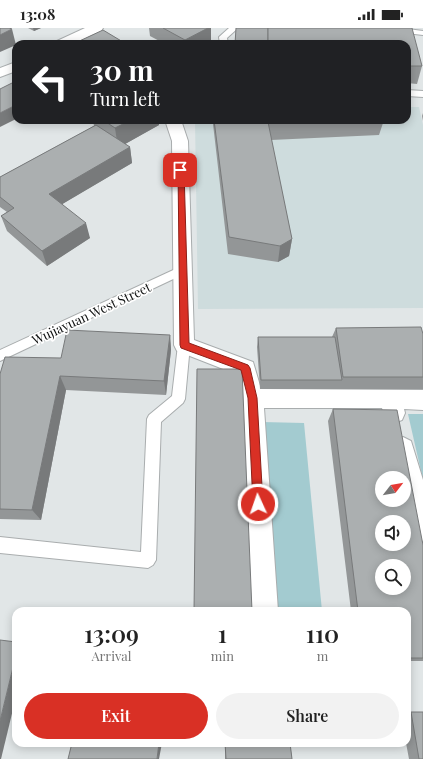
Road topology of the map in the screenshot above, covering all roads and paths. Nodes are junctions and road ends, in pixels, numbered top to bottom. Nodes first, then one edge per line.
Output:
1 (95, 28) edge
2 (234, 28) edge
3 (380, 28) edge
4 (423, 33) edge
5 (108, 36) edge
6 (70, 40) edge
7 (224, 40) edge
8 (12, 68) edge
9 (0, 73) edge
10 (411, 93) edge
11 (423, 94) edge
12 (174, 124) edge
13 (182, 270) junction
14 (184, 345) junction
15 (0, 356) edge
16 (252, 398) junction
17 (390, 399) junction
18 (423, 400) edge
19 (423, 528) edge
20 (0, 545) edge
21 (264, 607) edge

1 - 5 street
1 - 6 street
2 - 7 lane
3 - 4 lane
8 - 9 street
10 - 11 lane
12 - 13 street
13 - 14 street
13 - 15 lane, Wujiayuan West Street
14 - 16 street
14 - 20 lane
16 - 17 street
16 - 21 street
17 - 18 street
17 - 19 street

